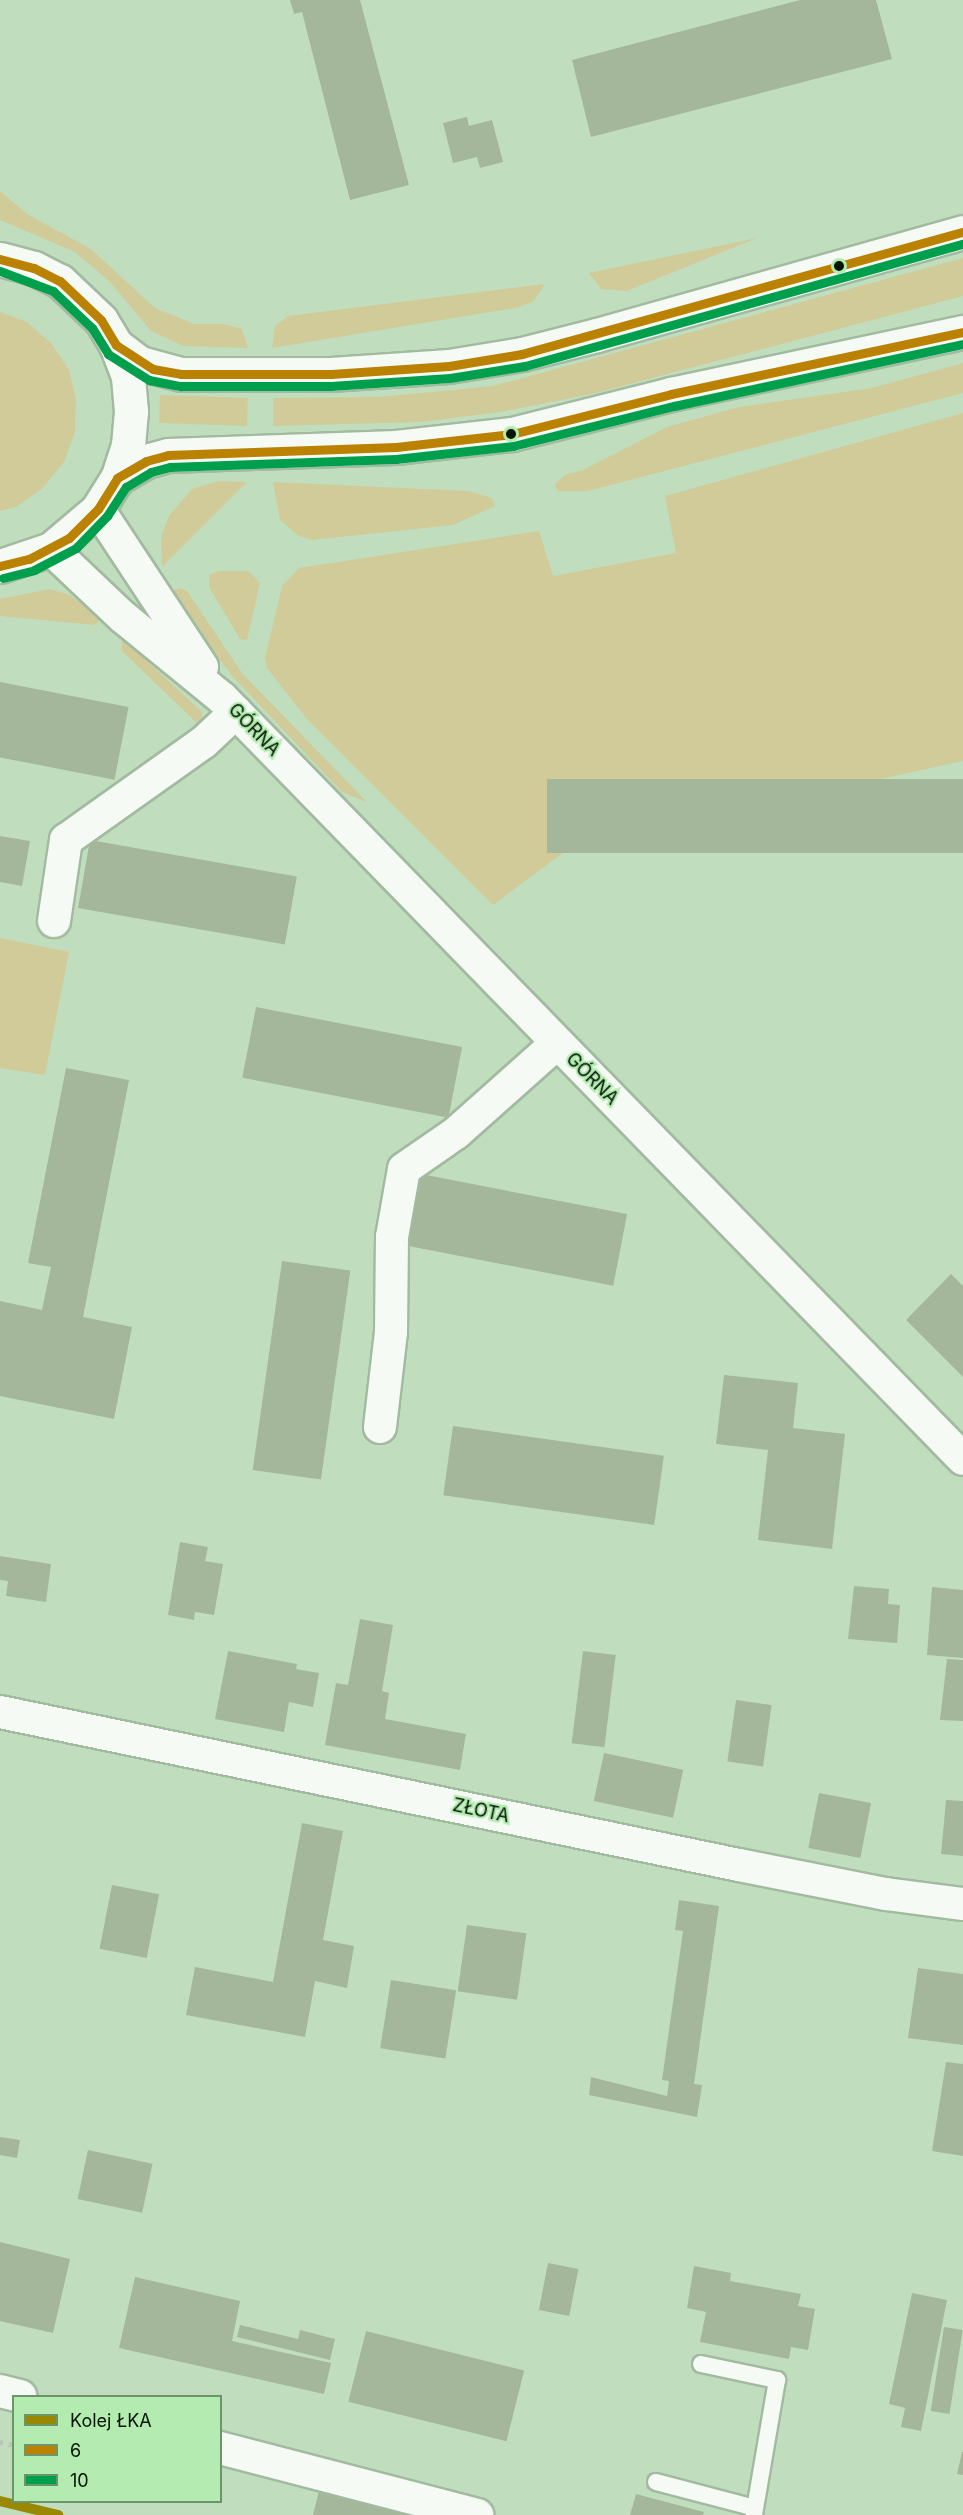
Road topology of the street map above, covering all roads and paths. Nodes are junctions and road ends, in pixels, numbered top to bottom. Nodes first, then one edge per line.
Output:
1 (963, 232) edge
2 (0, 259) edge
3 (963, 332) edge
4 (116, 345) junction
5 (117, 478) junction
6 (98, 509) junction
7 (51, 549) junction
8 (0, 566) edge
9 (229, 705) junction
10 (54, 921) dead end
11 (557, 1043) junction
12 (380, 1427) dead end
13 (963, 1459) edge
14 (0, 1712) edge
15 (963, 1904) edge
16 (701, 2364) dead end
17 (222, 2449) edge
18 (656, 2482) dead end
19 (754, 2511) edge
20 (477, 2515) edge

1 - 4 street
2 - 4 street
3 - 5 street
4 - 5 street
5 - 6 street
6 - 7 street
6 - 9 street, GÓRNA
7 - 8 street
7 - 9 street, GÓRNA
9 - 10 street
9 - 11 street, GÓRNA
11 - 12 street
11 - 13 street, GÓRNA
14 - 15 street, ZŁOTA
16 - 19 lane
17 - 20 street
18 - 19 lane

